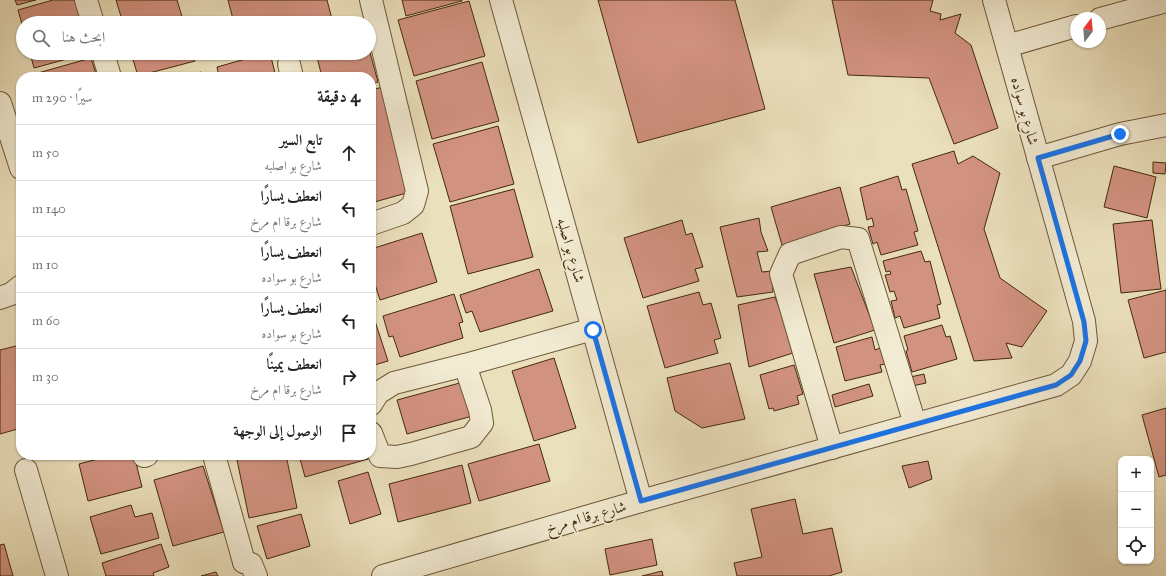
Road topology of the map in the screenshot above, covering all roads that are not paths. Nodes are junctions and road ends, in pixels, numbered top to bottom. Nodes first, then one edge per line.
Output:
1 (86, 0) edge
2 (371, 0) edge
3 (501, 0) edge
4 (994, 0) edge
5 (1165, 0) edge
6 (91, 16) edge
7 (375, 16) edge
8 (1106, 17) edge
9 (376, 21) edge
10 (1070, 28) edge
11 (1007, 46) junction
12 (105, 60) edge
13 (109, 72) edge
14 (0, 103) edge
15 (1166, 125) edge
16 (16, 153) edge
17 (1038, 158) junction
18 (376, 222) edge
19 (16, 290) edge
20 (0, 298) edge
21 (593, 330) junction
22 (1080, 361) joint
23 (465, 365) junction
24 (376, 396) edge
25 (915, 424) junction
26 (376, 446) edge
27 (832, 448) junction
28 (215, 460) edge
29 (26, 470) dead end
30 (641, 501) junction
31 (247, 571) edge
32 (57, 576) edge
33 (383, 576) edge

1 - 6 street
2 - 7 street
3 - 21 street, شارع بو اصلبه
4 - 11 street, شارع بو سواده
5 - 8 street
9 - 18 street
10 - 11 street
11 - 17 street, شارع بو سواده
12 - 13 street
14 - 16 street
15 - 17 street
17 - 22 street, شارع بو سواده
19 - 20 street
21 - 23 street
21 - 30 street, شارع بو اصلبه
22 - 25 street, شارع برقا ام مرخ
23 - 24 street
23 - 26 street
25 - 27 street, شارع برقا ام مرخ
25 - 27 street
27 - 30 street, شارع برقا ام مرخ
28 - 31 street
29 - 32 street
30 - 33 street, شارع برقا ام مرخ

